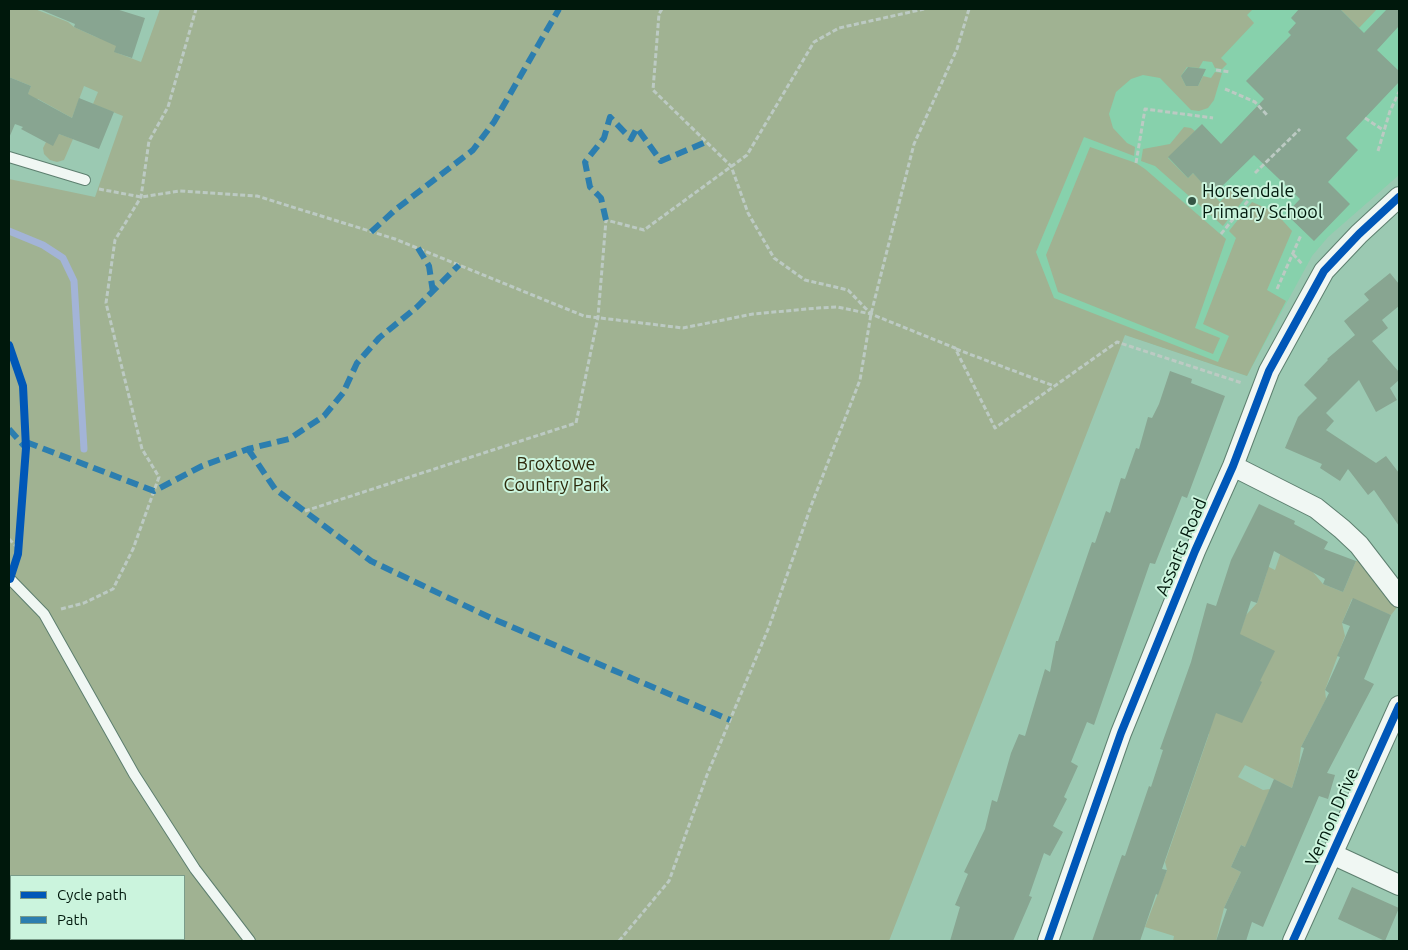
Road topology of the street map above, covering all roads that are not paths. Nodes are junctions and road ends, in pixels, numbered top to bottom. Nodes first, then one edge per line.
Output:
1 (9, 157) edge
2 (85, 180) dead end
3 (1399, 197) edge
4 (1233, 466) junction
5 (10, 579) road end
6 (1399, 597) edge
7 (1399, 706) edge
8 (1332, 854) junction
9 (1399, 885) edge
10 (250, 941) edge
11 (1048, 941) edge
12 (1293, 941) edge

1 - 2 lane
3 - 4 street, Assarts Road
4 - 6 street
4 - 11 street, Assarts Road
5 - 10 lane
7 - 8 street, Vernon Drive
8 - 9 street
8 - 12 street, Vernon Drive

